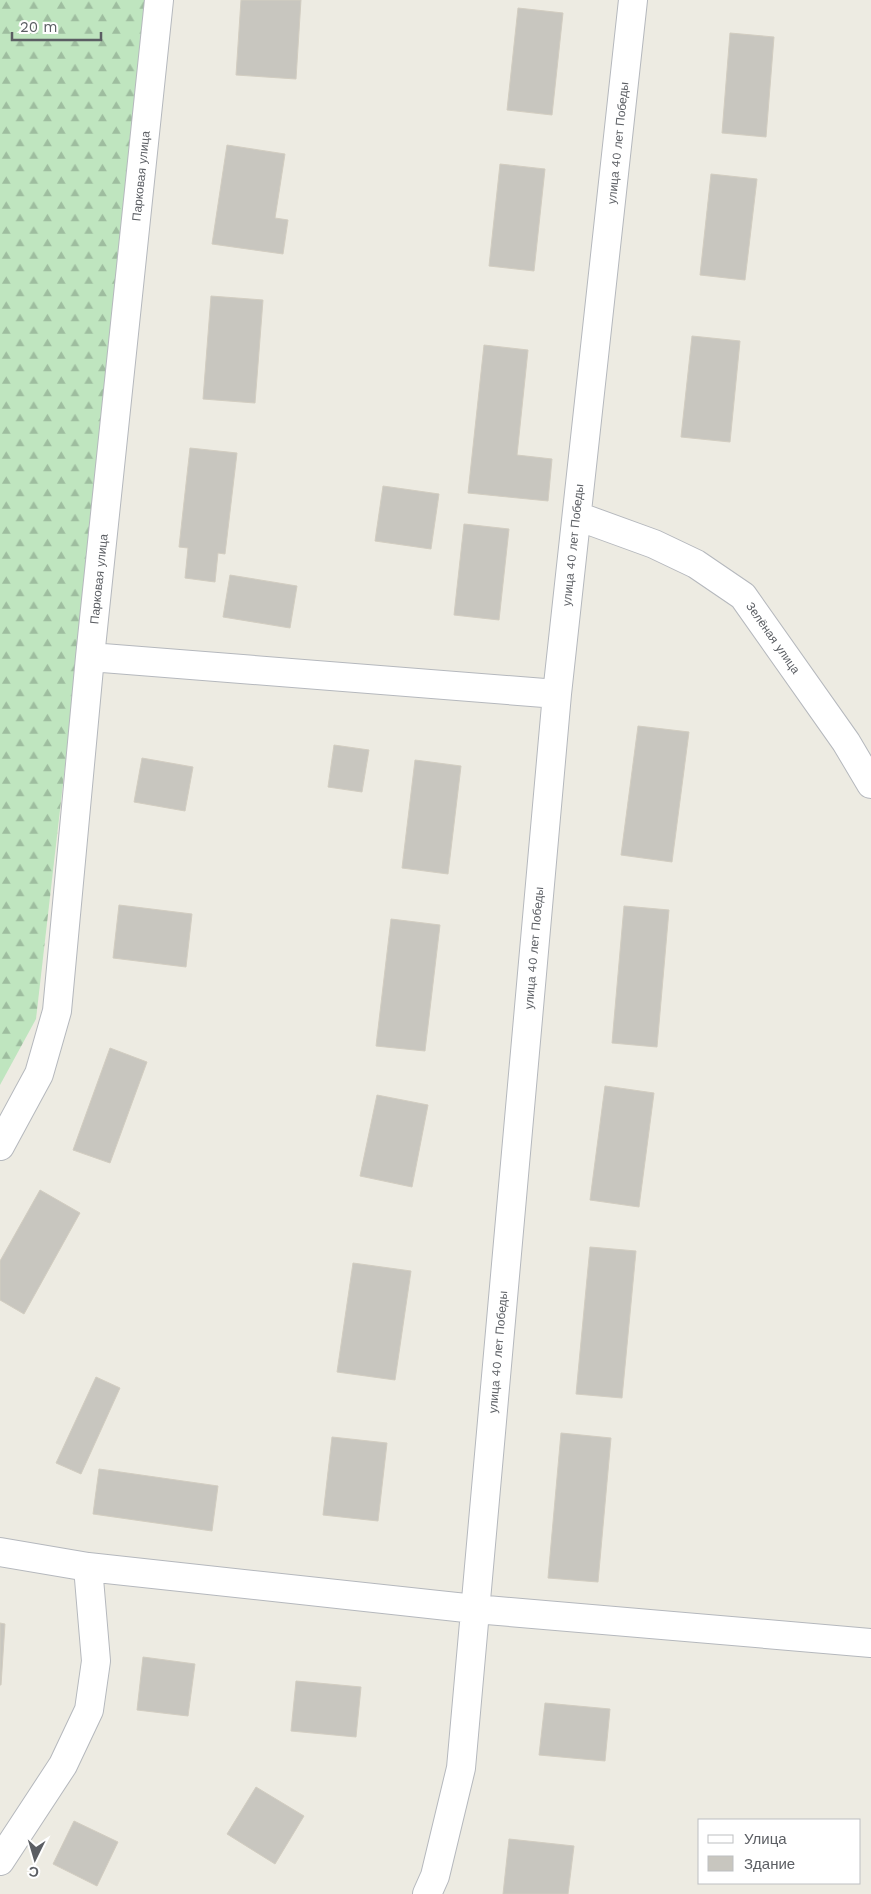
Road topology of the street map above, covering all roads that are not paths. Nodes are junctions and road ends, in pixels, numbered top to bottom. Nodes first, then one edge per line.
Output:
1 (159, 0) edge
2 (633, 0) edge
3 (577, 516) junction
4 (90, 657) junction
5 (557, 694) junction
6 (871, 784) edge
7 (0, 1146) edge
8 (0, 1552) edge
9 (88, 1567) junction
10 (475, 1609) junction
11 (871, 1643) edge
12 (0, 1861) edge
13 (427, 1894) edge

1 - 4 street, Парковая улица
2 - 3 street, улица 40 лет Победы
3 - 5 street, улица 40 лет Победы
3 - 6 street, Зелёная улица
4 - 5 street
4 - 7 street, Парковая улица
5 - 10 street, улица 40 лет Победы
8 - 9 street
9 - 10 street
9 - 12 street
10 - 11 street
10 - 13 street, улица 40 лет Победы

